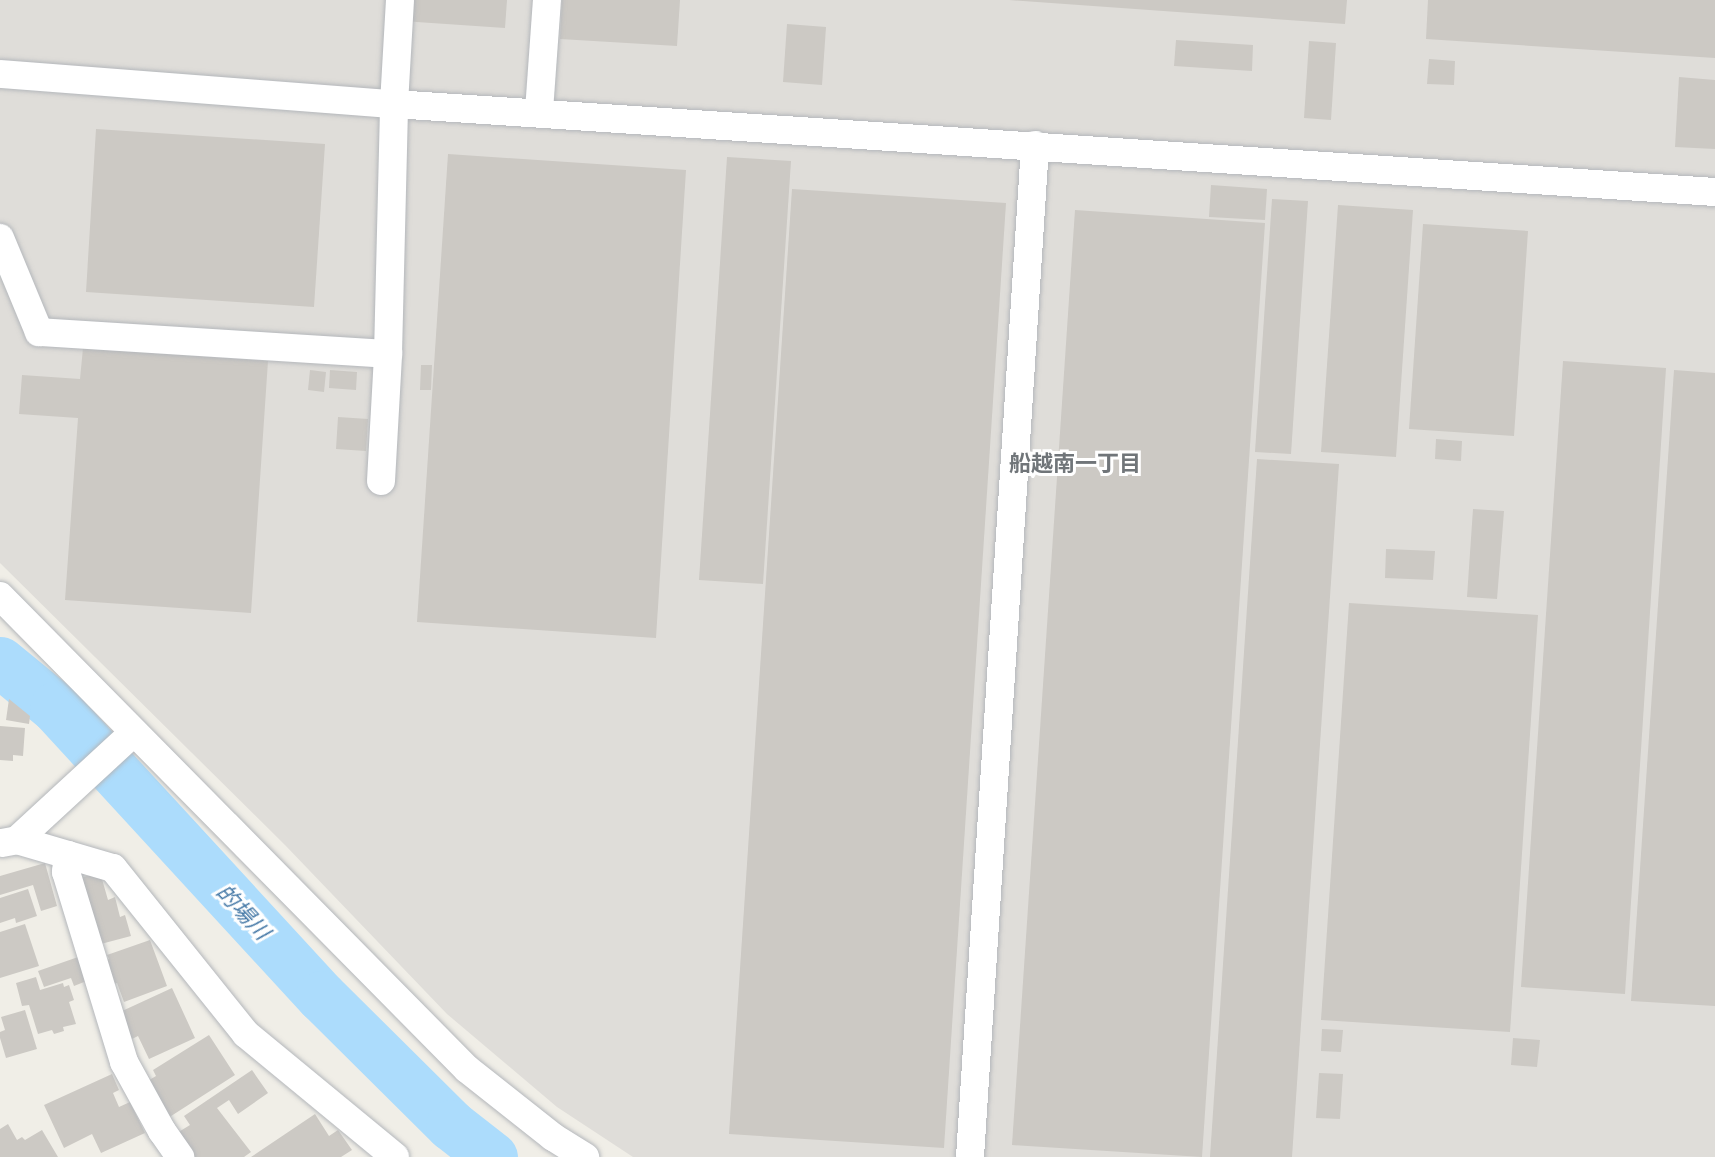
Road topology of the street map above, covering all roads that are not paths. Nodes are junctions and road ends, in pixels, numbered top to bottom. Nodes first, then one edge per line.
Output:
1 (400, 0) edge
2 (547, 0) edge
3 (0, 74) edge
4 (394, 104) junction
5 (539, 111) junction
6 (1035, 145) junction
7 (1715, 192) edge
8 (0, 238) edge
9 (388, 354) junction
10 (381, 481) dead end
11 (0, 596) edge
12 (134, 732) junction
13 (8, 842) edge
14 (68, 855) junction
15 (180, 1157) edge
16 (395, 1157) edge
17 (585, 1157) edge
18 (970, 1157) edge

1 - 4 street
2 - 5 street
3 - 4 street
4 - 5 street
4 - 9 street
5 - 6 street
6 - 7 street
6 - 18 street
8 - 9 street
9 - 10 street
11 - 12 street
12 - 13 street
12 - 17 street
13 - 14 street
14 - 15 street
14 - 16 street

